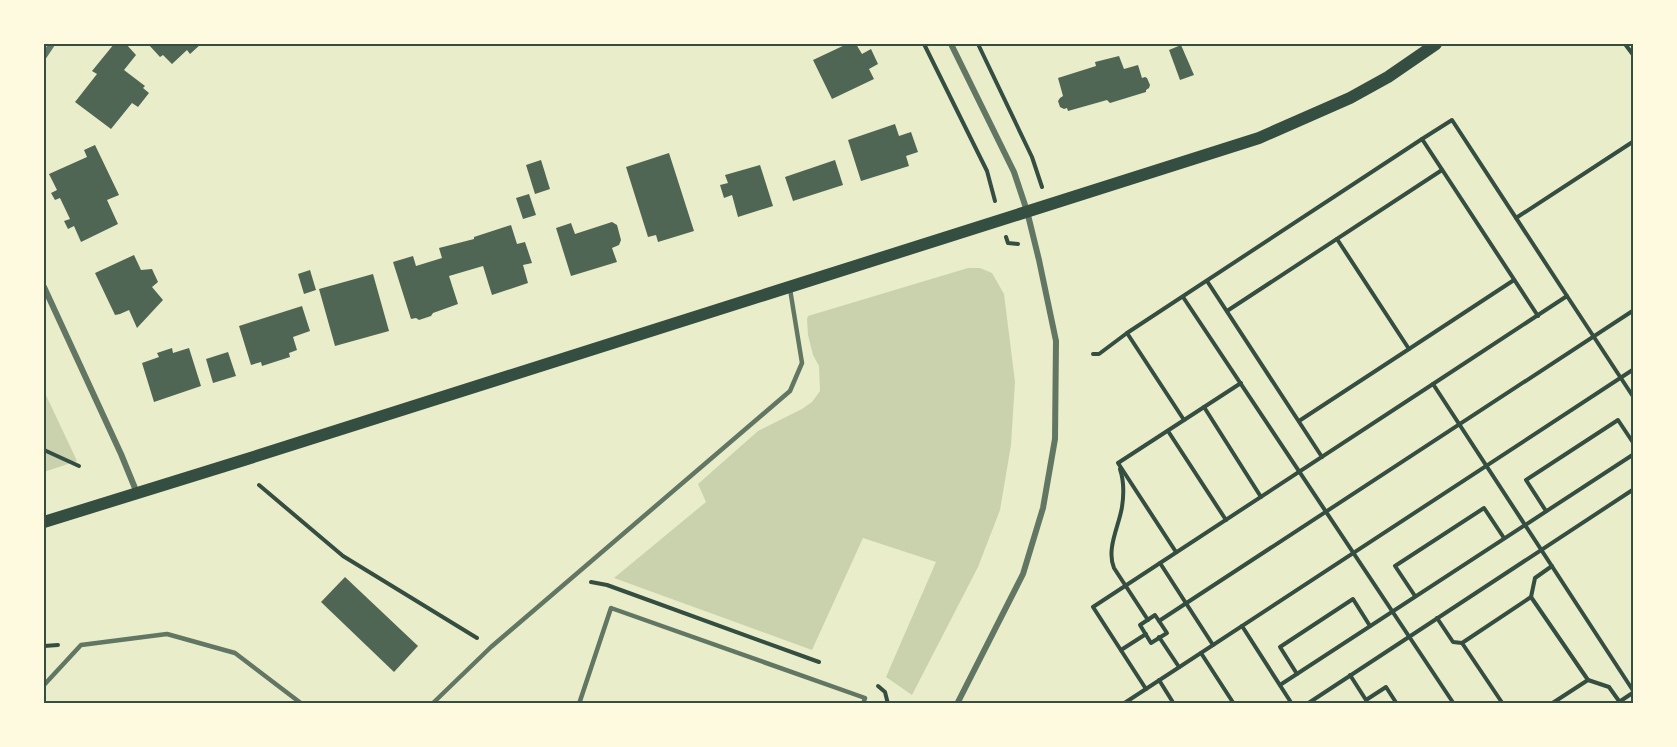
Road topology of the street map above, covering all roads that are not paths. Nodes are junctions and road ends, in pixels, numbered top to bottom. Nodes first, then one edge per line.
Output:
1 (52, 44) edge
2 (951, 44) edge
3 (1436, 44) edge
4 (44, 56) edge
5 (1027, 211) junction
6 (790, 286) junction
7 (44, 287) edge
8 (137, 493) junction
9 (44, 522) edge
10 (44, 685) edge
11 (302, 704) edge
12 (432, 704) edge
13 (579, 704) edge
14 (863, 704) edge
15 (957, 704) edge

1 - 4 street
2 - 5 street
3 - 5 main road
5 - 6 main road
5 - 15 street
6 - 8 main road
6 - 12 lane
7 - 8 street
8 - 9 main road
10 - 11 lane
13 - 14 lane

